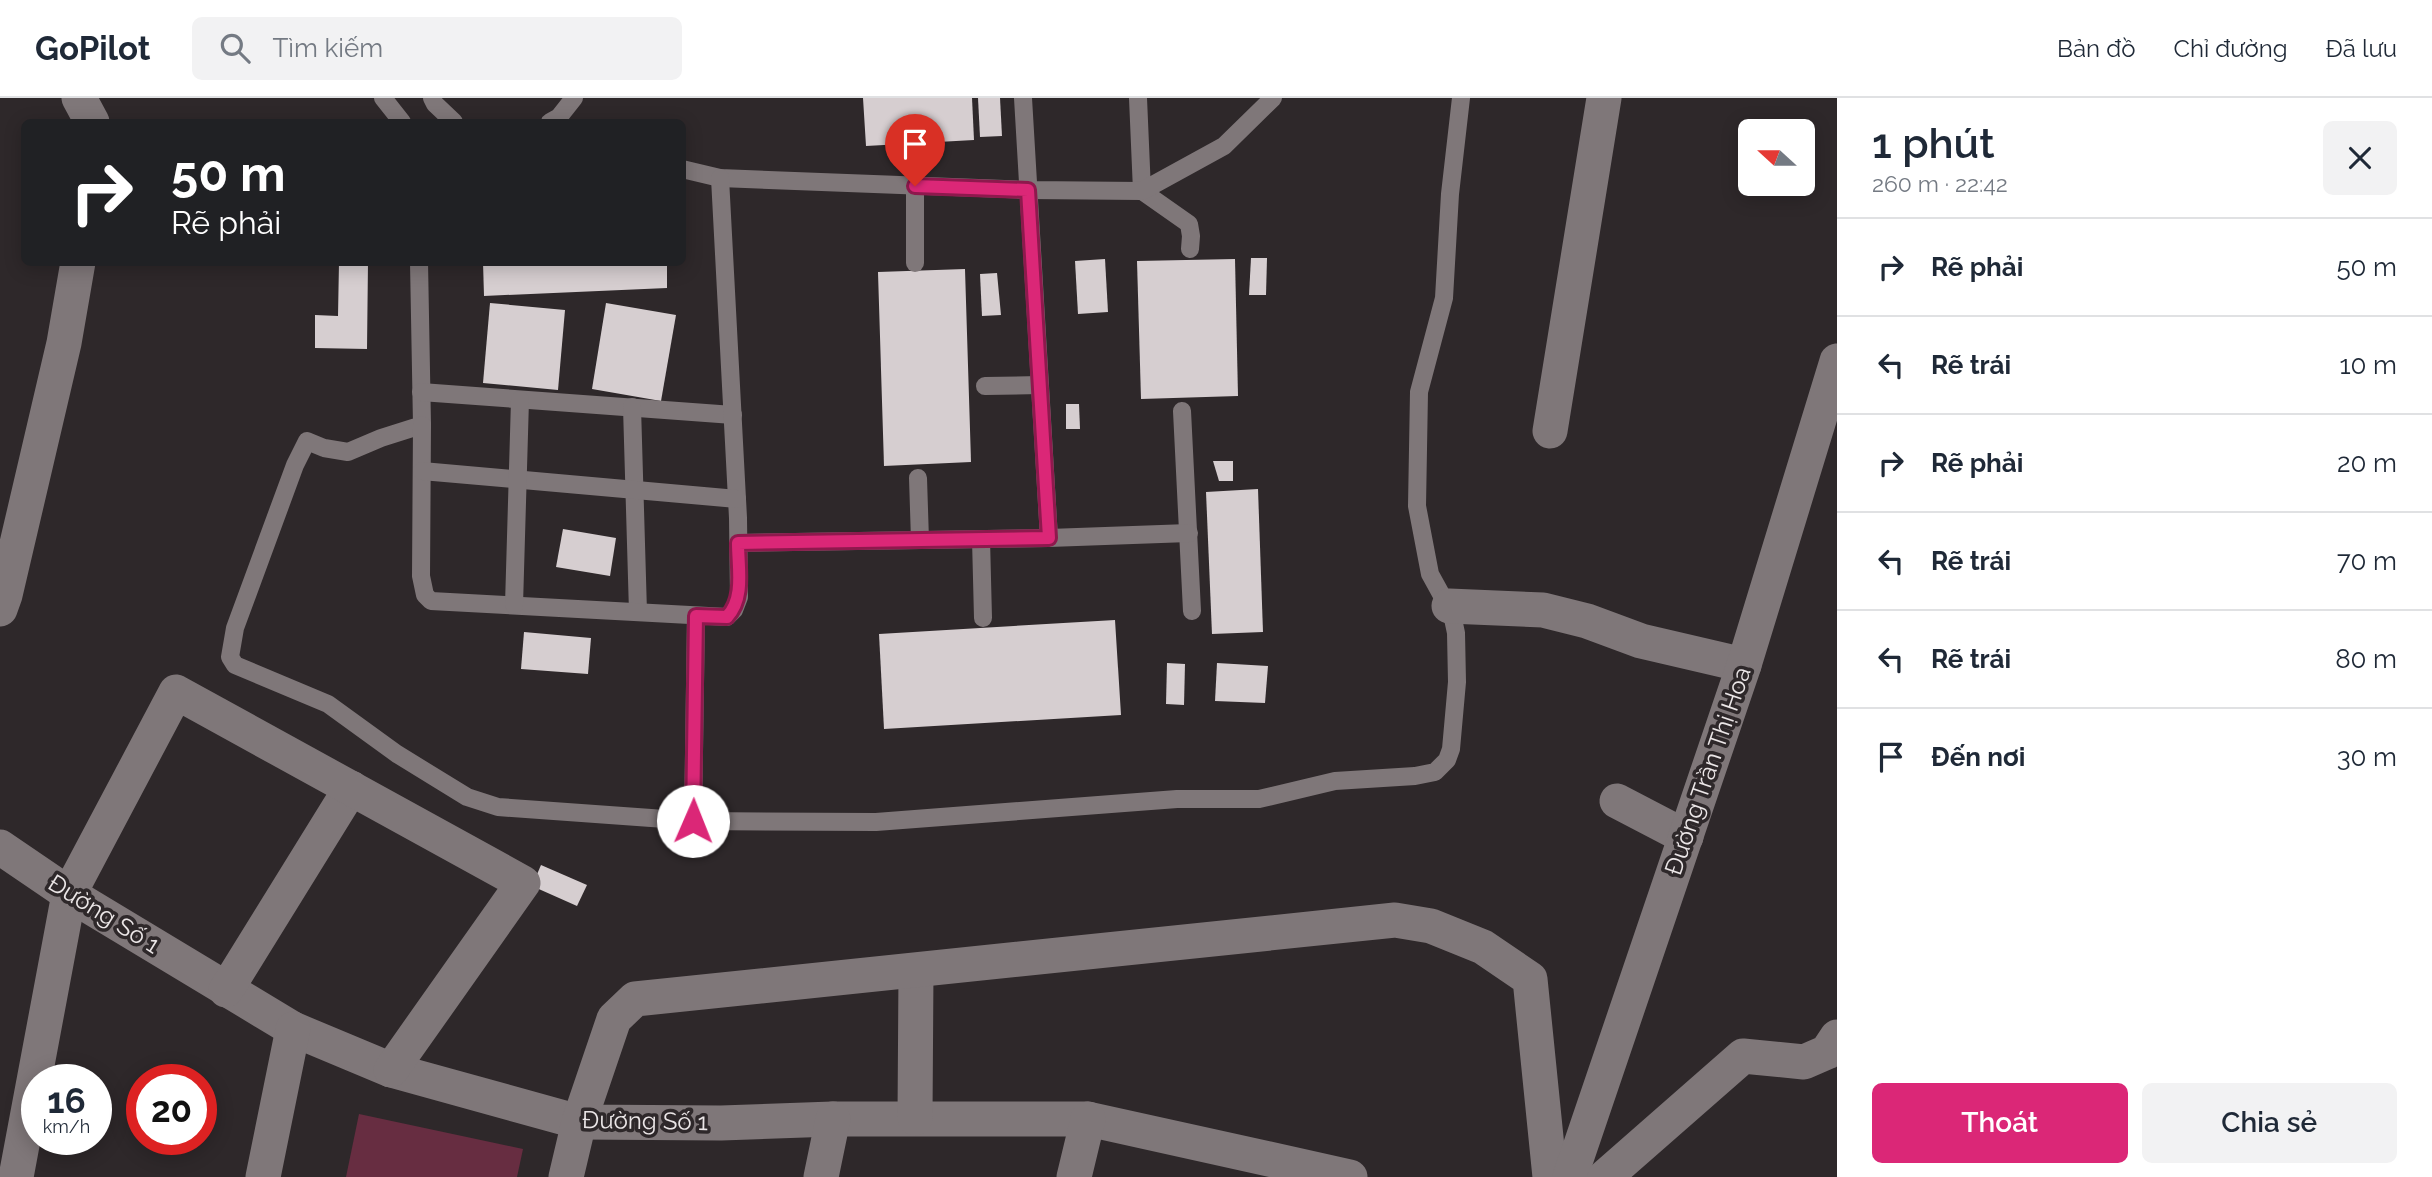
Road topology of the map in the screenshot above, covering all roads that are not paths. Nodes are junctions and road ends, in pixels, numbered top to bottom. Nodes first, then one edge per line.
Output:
1 (79, 98) edge
2 (383, 98) edge
3 (432, 98) edge
4 (574, 98) edge
5 (1023, 98) edge
6 (1138, 98) edge
7 (1273, 98) edge
8 (1461, 98) edge
9 (1604, 98) edge
10 (90, 119) edge
11 (400, 119) edge
12 (451, 119) edge
13 (556, 119) edge
14 (915, 154) dead end
15 (686, 170) edge
16 (720, 178) junction
17 (915, 186) junction
18 (1028, 190) junction
19 (1142, 191) junction
20 (1190, 248) dead end
21 (915, 263) dead end
22 (77, 266) edge
23 (419, 266) edge
24 (1837, 361) edge
25 (1040, 385) junction
26 (985, 386) dead end
27 (421, 392) junction
28 (520, 400) junction
29 (632, 407) junction
30 (1182, 411) dead end
31 (733, 415) junction
32 (422, 425) junction
33 (1550, 431) dead end
34 (422, 471) junction
35 (918, 478) dead end
36 (518, 480) junction
37 (634, 490) junction
38 (737, 499) junction
39 (1188, 533) junction
40 (1049, 538) junction
41 (981, 539) junction
42 (919, 540) junction
43 (738, 543) junction
44 (514, 606) junction
45 (1449, 606) junction
46 (0, 609) edge
47 (1192, 611) dead end
48 (638, 612) junction
49 (696, 616) junction
50 (982, 618) dead end
51 (1744, 665) junction
52 (351, 788) junction
53 (1617, 801) dead end
54 (693, 821) junction
55 (1686, 837) junction
56 (0, 847) edge
57 (69, 894) junction
58 (916, 971) junction
59 (226, 990) junction
60 (293, 1029) junction
61 (1834, 1049) edge
62 (391, 1070) junction
63 (915, 1118) junction
64 (833, 1119) junction
65 (1088, 1119) junction
66 (579, 1122) junction
67 (16, 1177) edge
68 (263, 1177) edge
69 (566, 1177) edge
70 (821, 1177) edge
71 (1074, 1177) edge
72 (1350, 1177) edge
73 (1550, 1177) edge
74 (1570, 1177) edge
75 (1605, 1177) edge

1 - 10 street
2 - 11 lane
3 - 12 lane
4 - 13 lane
5 - 18 lane
6 - 19 lane
7 - 19 lane
8 - 45 lane
9 - 33 street
14 - 17 lane
15 - 16 lane
16 - 17 lane
16 - 31 lane
17 - 18 lane
17 - 21 lane
18 - 19 lane
18 - 25 lane
19 - 20 lane
22 - 46 street
23 - 27 lane
24 - 51 street, Đường Trần Thị Hoa
25 - 26 lane
25 - 40 lane
27 - 28 lane
27 - 32 lane
28 - 29 lane
28 - 36 lane
29 - 31 lane
29 - 37 lane
30 - 39 lane
31 - 38 lane
32 - 34 lane
32 - 54 lane
34 - 36 lane
34 - 44 lane
35 - 42 lane
36 - 37 lane
36 - 44 lane
37 - 38 lane
37 - 48 lane
38 - 43 lane
39 - 40 lane
39 - 47 lane
40 - 41 lane
41 - 42 lane
41 - 50 lane
42 - 43 lane
43 - 49 lane
44 - 48 lane
45 - 51 street
45 - 54 lane
48 - 49 lane
49 - 54 lane
51 - 55 street, Đường Trần Thị Hoa
52 - 57 street
52 - 59 street
52 - 62 street
53 - 55 street
55 - 74 street, Đường Trần Thị Hoa
56 - 57 street, Đường Số 1
57 - 59 street, Đường Số 1
57 - 67 street
58 - 63 street
58 - 66 street
58 - 73 street
59 - 60 street, Đường Số 1
60 - 62 street, Đường Số 1
60 - 68 street
61 - 75 street
62 - 66 street, Đường Số 1
63 - 64 street, Đường Số 1
63 - 65 street, Đường Số 1
64 - 66 street, Đường Số 1
64 - 70 street
65 - 71 street
65 - 72 street, Đường Số 1
66 - 69 street

